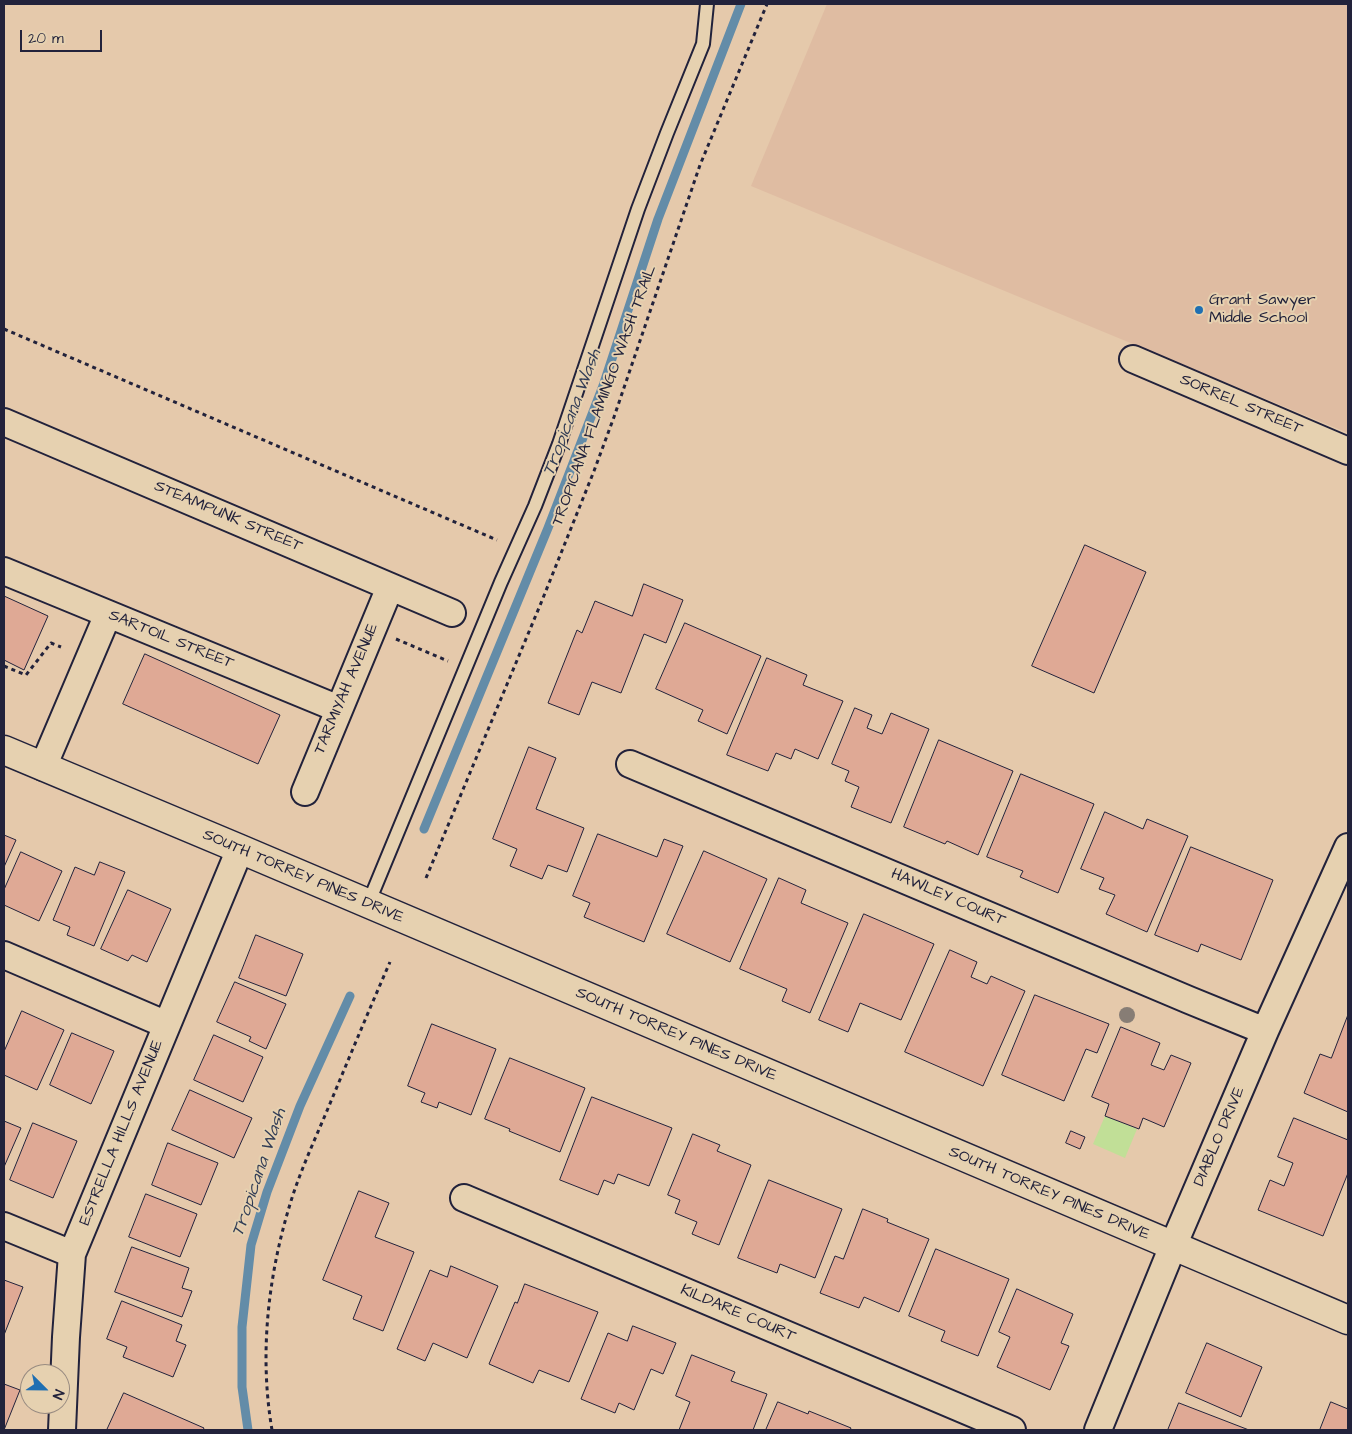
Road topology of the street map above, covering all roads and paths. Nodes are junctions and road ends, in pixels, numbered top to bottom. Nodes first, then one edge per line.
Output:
1 (707, 4) edge
2 (767, 4) edge
3 (4, 328) edge
4 (1133, 359) dead end
5 (4, 422) edge
6 (1348, 450) edge
7 (499, 541) dead end
8 (4, 571) edge
9 (390, 587) junction
10 (452, 613) dead end
11 (108, 614) junction
12 (395, 639) dead end
13 (61, 647) dead end
14 (4, 666) edge
15 (445, 670) dead end
16 (339, 710) junction
17 (4, 750) edge
18 (630, 764) dead end
19 (42, 766) junction
20 (305, 792) dead end
21 (1348, 847) edge
22 (240, 849) junction
23 (426, 878) dead end
24 (368, 904) junction
25 (4, 955) edge
26 (390, 962) dead end
27 (167, 1025) junction
28 (1266, 1031) junction
29 (464, 1198) dead end
30 (4, 1226) edge
31 (1173, 1246) junction
32 (72, 1254) junction
33 (1348, 1320) edge
34 (62, 1430) edge
35 (272, 1430) edge
36 (1012, 1430) edge
37 (1098, 1430) edge

1 - 24 lane
2 - 23 path, TROPICANA FLAMINGO WASH TRAIL
3 - 7 path
4 - 6 street, SORREL STREET
5 - 9 street, STEAMPUNK STREET
8 - 11 street, SARTOIL STREET
9 - 10 street, STEAMPUNK STREET
9 - 16 street, TARMIYAH AVENUE
11 - 16 street, SARTOIL STREET
11 - 19 street
12 - 15 path
13 - 14 path
16 - 20 street, TARMIYAH AVENUE
17 - 19 main road, SOUTH TORREY PINES DRIVE
18 - 28 street, HAWLEY COURT
19 - 22 main road, SOUTH TORREY PINES DRIVE
21 - 28 street, DIABLO DRIVE
22 - 24 main road, SOUTH TORREY PINES DRIVE
22 - 27 street, ESTRELLA HILLS AVENUE
24 - 31 main road, SOUTH TORREY PINES DRIVE
25 - 27 street
26 - 35 path
27 - 32 street, ESTRELLA HILLS AVENUE
28 - 31 street, DIABLO DRIVE
29 - 36 street, KILDARE COURT
30 - 32 street
31 - 33 main road, SOUTH TORREY PINES DRIVE
31 - 37 street, DIABLO DRIVE
32 - 34 street, ESTRELLA HILLS AVENUE

